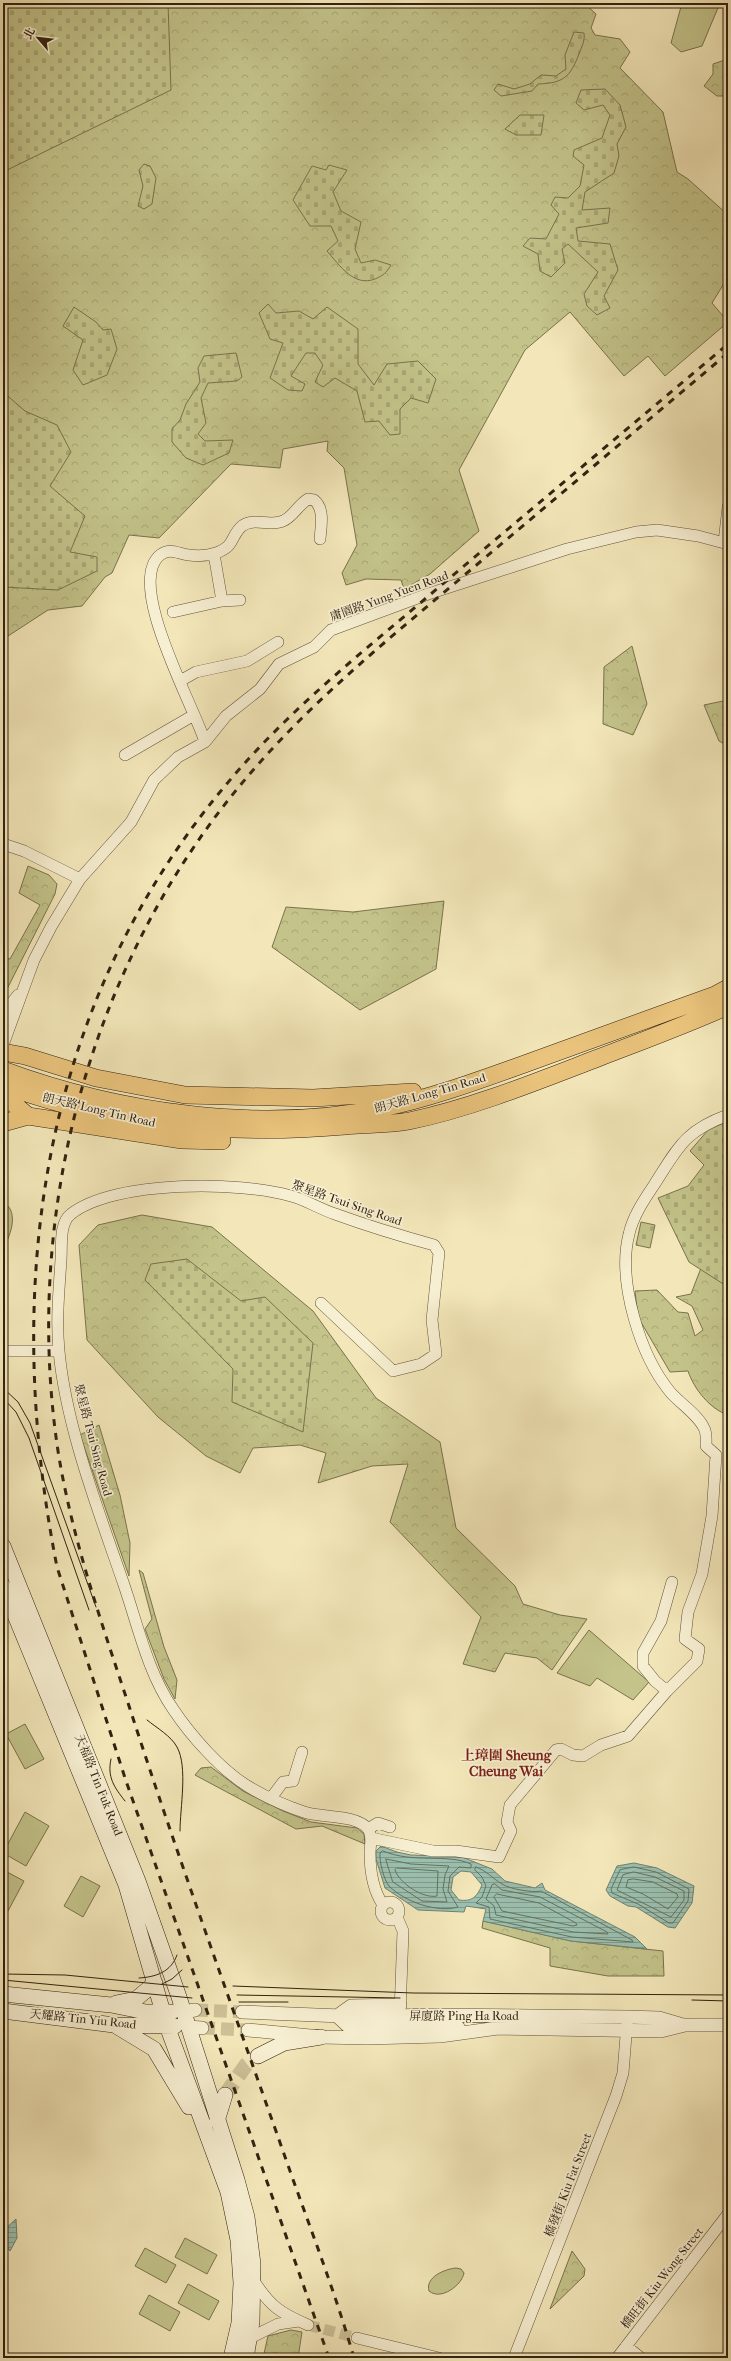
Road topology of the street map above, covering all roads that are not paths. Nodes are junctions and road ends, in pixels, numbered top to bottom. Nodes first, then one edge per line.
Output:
1 (728, 507) edge
2 (320, 539) dead end
3 (726, 543) edge
4 (214, 554) junction
5 (240, 600) dead end
6 (222, 601) junction
7 (173, 612) dead end
8 (278, 642) dead end
9 (180, 681) junction
10 (194, 715) junction
11 (205, 742) junction
12 (125, 755) dead end
13 (3, 844) edge
14 (80, 879) junction
15 (728, 988) edge
16 (20, 994) junction
17 (728, 1006) edge
18 (3, 1013) edge
19 (3, 1044) edge
20 (3, 1052) edge
21 (3, 1070) edge
22 (3, 1084) edge
23 (447, 1091) junction
24 (3, 1095) edge
25 (728, 1115) edge
26 (28, 1116) junction
27 (408, 1121) junction
28 (3, 1123) edge
29 (321, 1303) dead end
30 (3, 1351) edge
31 (59, 1351) junction
32 (3, 1546) edge
33 (672, 1582) dead end
34 (3, 1586) edge
35 (667, 1691) junction
36 (302, 1752) dead end
37 (271, 1798) junction
38 (390, 1827) dead end
39 (369, 1833) junction
40 (155, 1983) junction
41 (3, 1994) edge
42 (111, 2004) junction
43 (3, 2011) edge
44 (189, 2011) junction
45 (242, 2012) tunnel mouth
46 (165, 2019) junction
47 (403, 2024) junction
48 (627, 2024) junction
49 (114, 2025) junction
50 (728, 2025) edge
51 (195, 2027) junction
52 (248, 2030) tunnel mouth
53 (321, 2037) junction
54 (258, 2056) tunnel mouth
55 (225, 2095) tunnel mouth
56 (217, 2121) junction
57 (218, 2164) junction
58 (728, 2214) edge
59 (254, 2281) junction
60 (250, 2338) junction
61 (357, 2338) tunnel mouth
62 (626, 2346) junction
63 (231, 2358) edge
64 (246, 2358) edge
65 (439, 2358) edge
66 (514, 2358) edge
67 (617, 2358) edge
68 (641, 2358) edge

1 - 3 street
2 - 4 street
3 - 11 street, 庸園路 Yung Yuen Road
4 - 6 street
4 - 9 street
5 - 6 street
6 - 7 street
8 - 9 street
9 - 10 street
10 - 11 street
10 - 12 street
11 - 14 street, 庸園路 Yung Yuen Road
13 - 14 street
14 - 16 street, 庸園路 Yung Yuen Road
15 - 23 main road, 朗天路 Long Tin Road
16 - 18 street
16 - 19 street
17 - 27 main road, 朗天路 Long Tin Road
20 - 23 main road
21 - 23 main road, 朗天路 Long Tin Road
22 - 27 main road, 朗天路 Long Tin Road
24 - 26 main road
25 - 35 street
26 - 27 main road
26 - 28 main road
29 - 31 street, 聚星路 Tsui Sing Road
30 - 31 street
31 - 37 street, 聚星路 Tsui Sing Road
32 - 44 main road, 天福路 Tin Fuk Road
33 - 35 street
34 - 40 main road, 天福路 Tin Fuk Road
35 - 39 street, 聚星路 Tsui Sing Road
36 - 37 street
37 - 39 street, 聚星路 Tsui Sing Road
38 - 39 street
39 - 47 street
40 - 42 main road
40 - 46 main road, 天福路 Tin Fuk Road
41 - 42 main road, 天耀路 Tin Yiu Road
42 - 46 main road, 天耀路 Tin Yiu Road
43 - 49 main road, 天耀路 Tin Yiu Road
44 - 46 main road, 天耀路 Tin Yiu Road
44 - 51 main road, 天福路 Tin Fuk Road
45 - 47 street, 屏廈路 Ping Ha Road
46 - 49 main road, 天耀路 Tin Yiu Road
46 - 51 main road, 天耀路 Tin Yiu Road
46 - 57 main road
47 - 48 street, 屏廈路 Ping Ha Road
47 - 48 street, 屏廈路 Ping Ha Road
47 - 53 street, 屏廈路 Ping Ha Road
48 - 50 street, 屏廈路 Ping Ha Road
48 - 66 street, 橋發街 Kiu Fat Street
49 - 57 main road
51 - 56 main road
52 - 53 street, 屏廈路 Ping Ha Road
53 - 54 main road
55 - 56 main road
56 - 59 main road
57 - 63 main road
58 - 62 street, 橋旺街 Kiu Wong Street
59 - 60 main road
59 - 60 street
60 - 64 main road
61 - 65 street
62 - 67 street, 橋旺街 Kiu Wong Street
62 - 68 street

